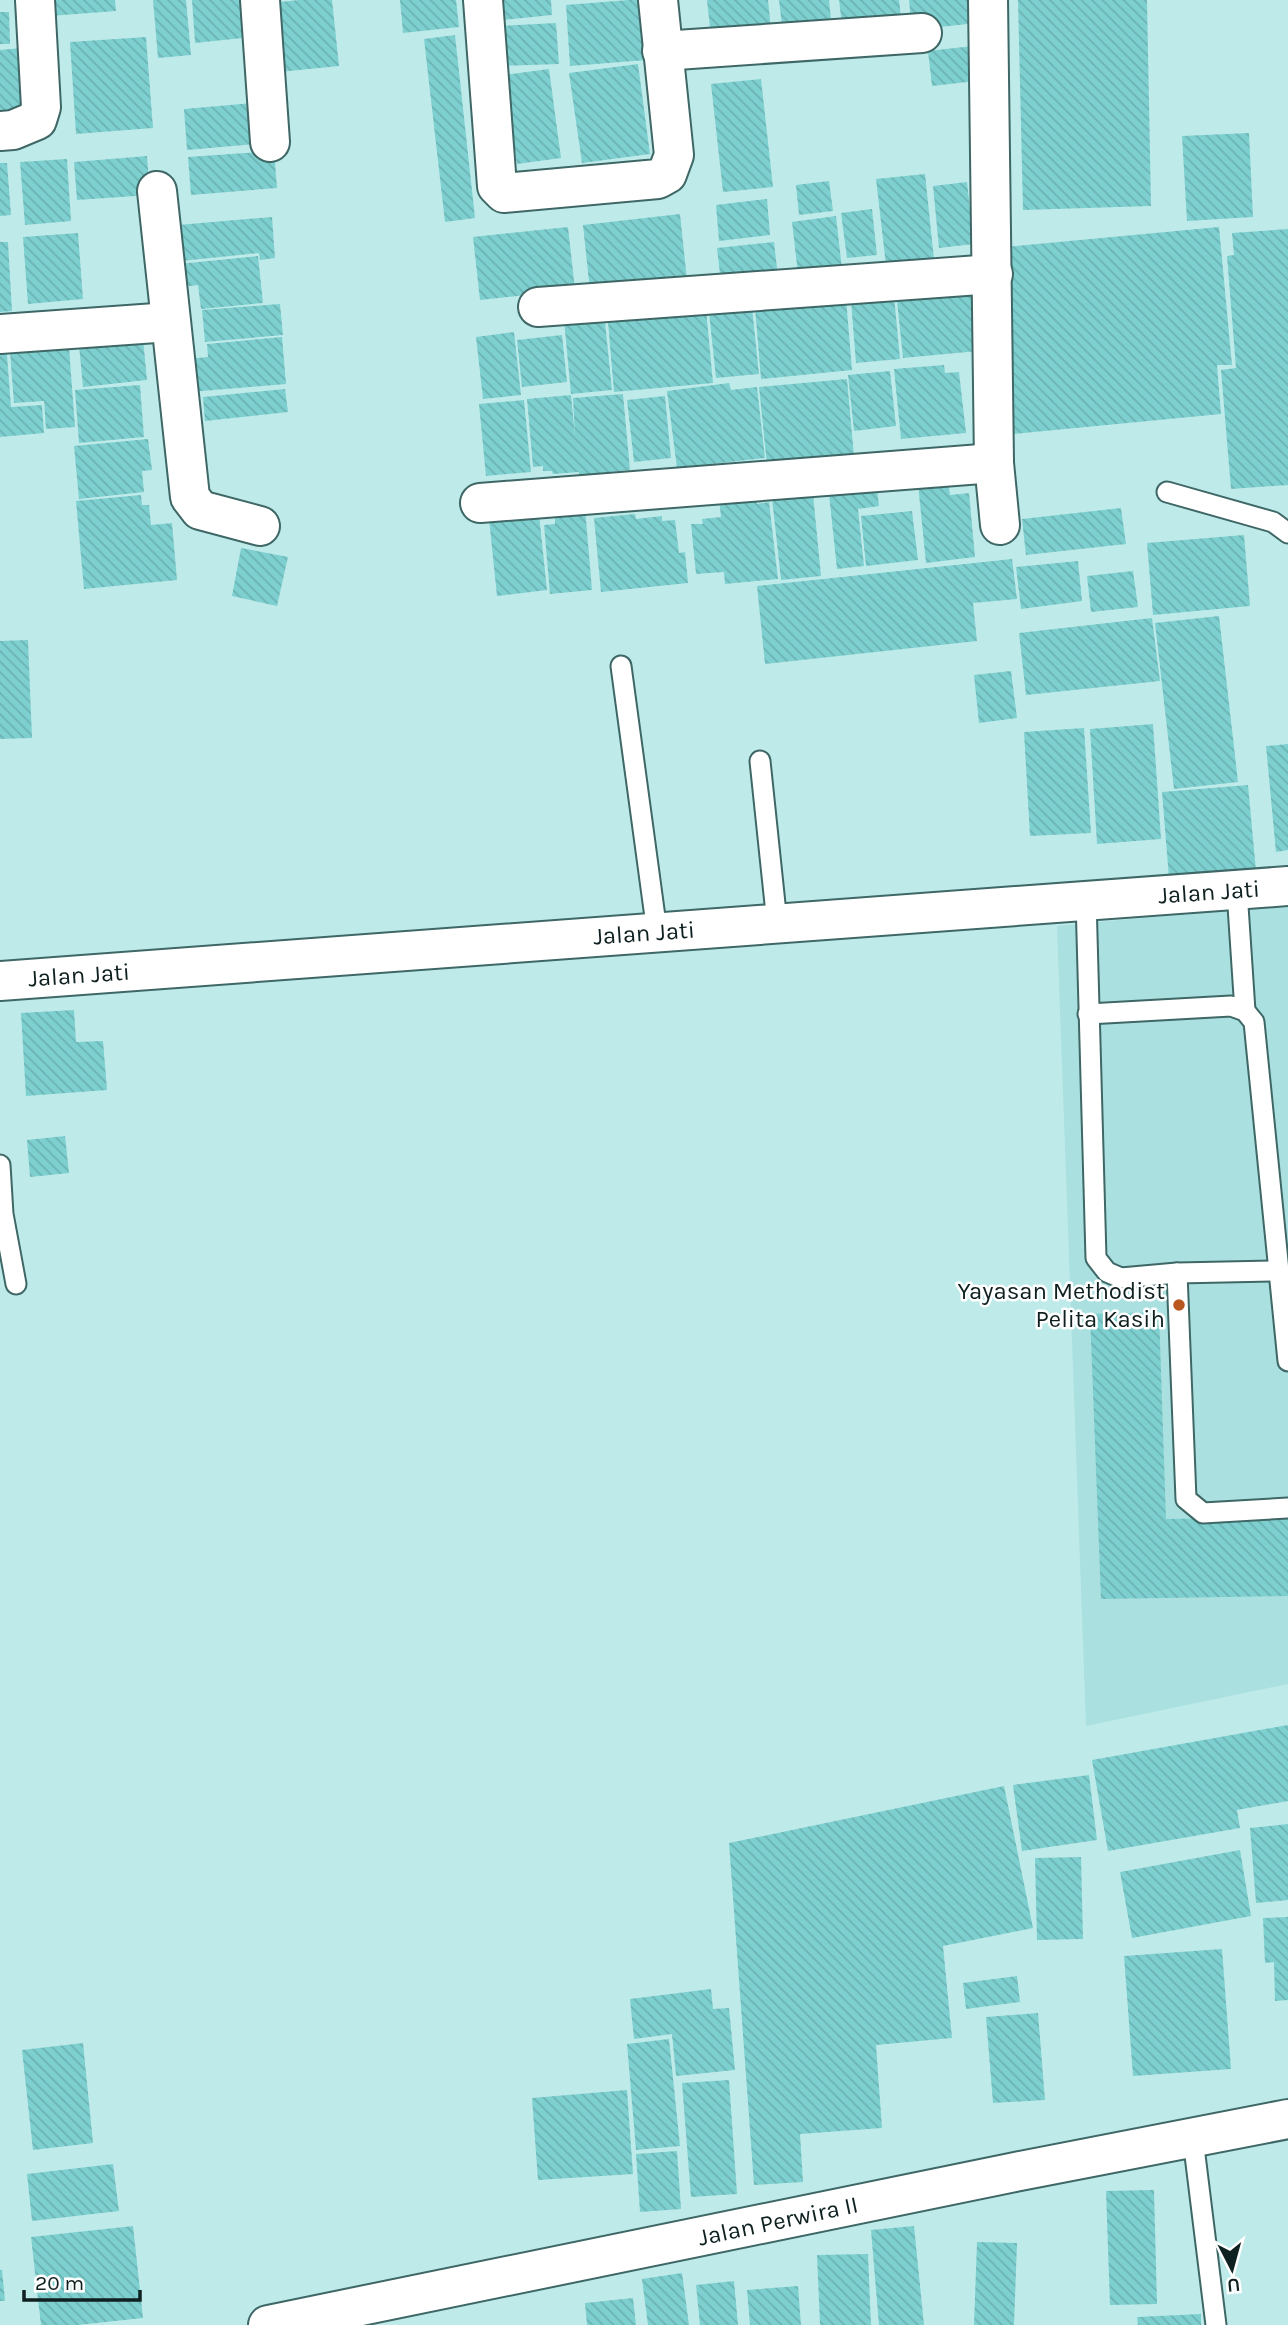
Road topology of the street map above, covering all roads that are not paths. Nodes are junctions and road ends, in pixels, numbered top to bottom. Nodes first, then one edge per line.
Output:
1 (35, 0) edge
2 (260, 0) edge
3 (483, 0) edge
4 (658, 0) edge
5 (988, 0) edge
6 (922, 33) dead end
7 (662, 51) junction
8 (0, 131) edge
9 (270, 142) dead end
10 (157, 191) dead end
11 (993, 274) junction
12 (538, 307) dead end
13 (170, 323) junction
14 (0, 334) edge
15 (994, 463) junction
16 (1167, 492) dead end
17 (480, 503) dead end
18 (1000, 525) dead end
19 (260, 526) dead end
20 (1288, 533) edge
21 (621, 666) dead end
22 (760, 761) dead end
23 (1288, 886) edge
24 (1237, 891) junction
25 (1086, 899) junction
26 (777, 923) junction
27 (657, 932) junction
28 (0, 981) edge
29 (1245, 1011) junction
30 (1088, 1014) junction
31 (0, 1165) edge
32 (1279, 1271) junction
33 (1177, 1273) junction
34 (16, 1284) dead end
35 (1288, 1361) edge
36 (1288, 1508) edge
37 (1288, 2119) edge
38 (1193, 2139) junction
39 (268, 2325) edge
40 (1216, 2325) edge

1 - 8 street
2 - 9 street
3 - 7 street
4 - 7 street
5 - 11 street
6 - 7 street
10 - 13 street
11 - 12 street
11 - 15 street
13 - 14 street
13 - 19 street
15 - 17 street
15 - 18 street
16 - 20 lane
21 - 27 lane
22 - 26 lane
23 - 24 street, Jalan Jati
24 - 25 street, Jalan Jati
24 - 29 lane
25 - 26 street, Jalan Jati
25 - 30 lane
26 - 27 street, Jalan Jati
27 - 28 street, Jalan Jati
29 - 30 lane
29 - 32 lane
30 - 33 lane
31 - 34 lane
32 - 33 lane
32 - 35 lane
33 - 36 lane
37 - 38 street, Jalan Perwira II
38 - 39 street, Jalan Perwira II
38 - 40 lane

